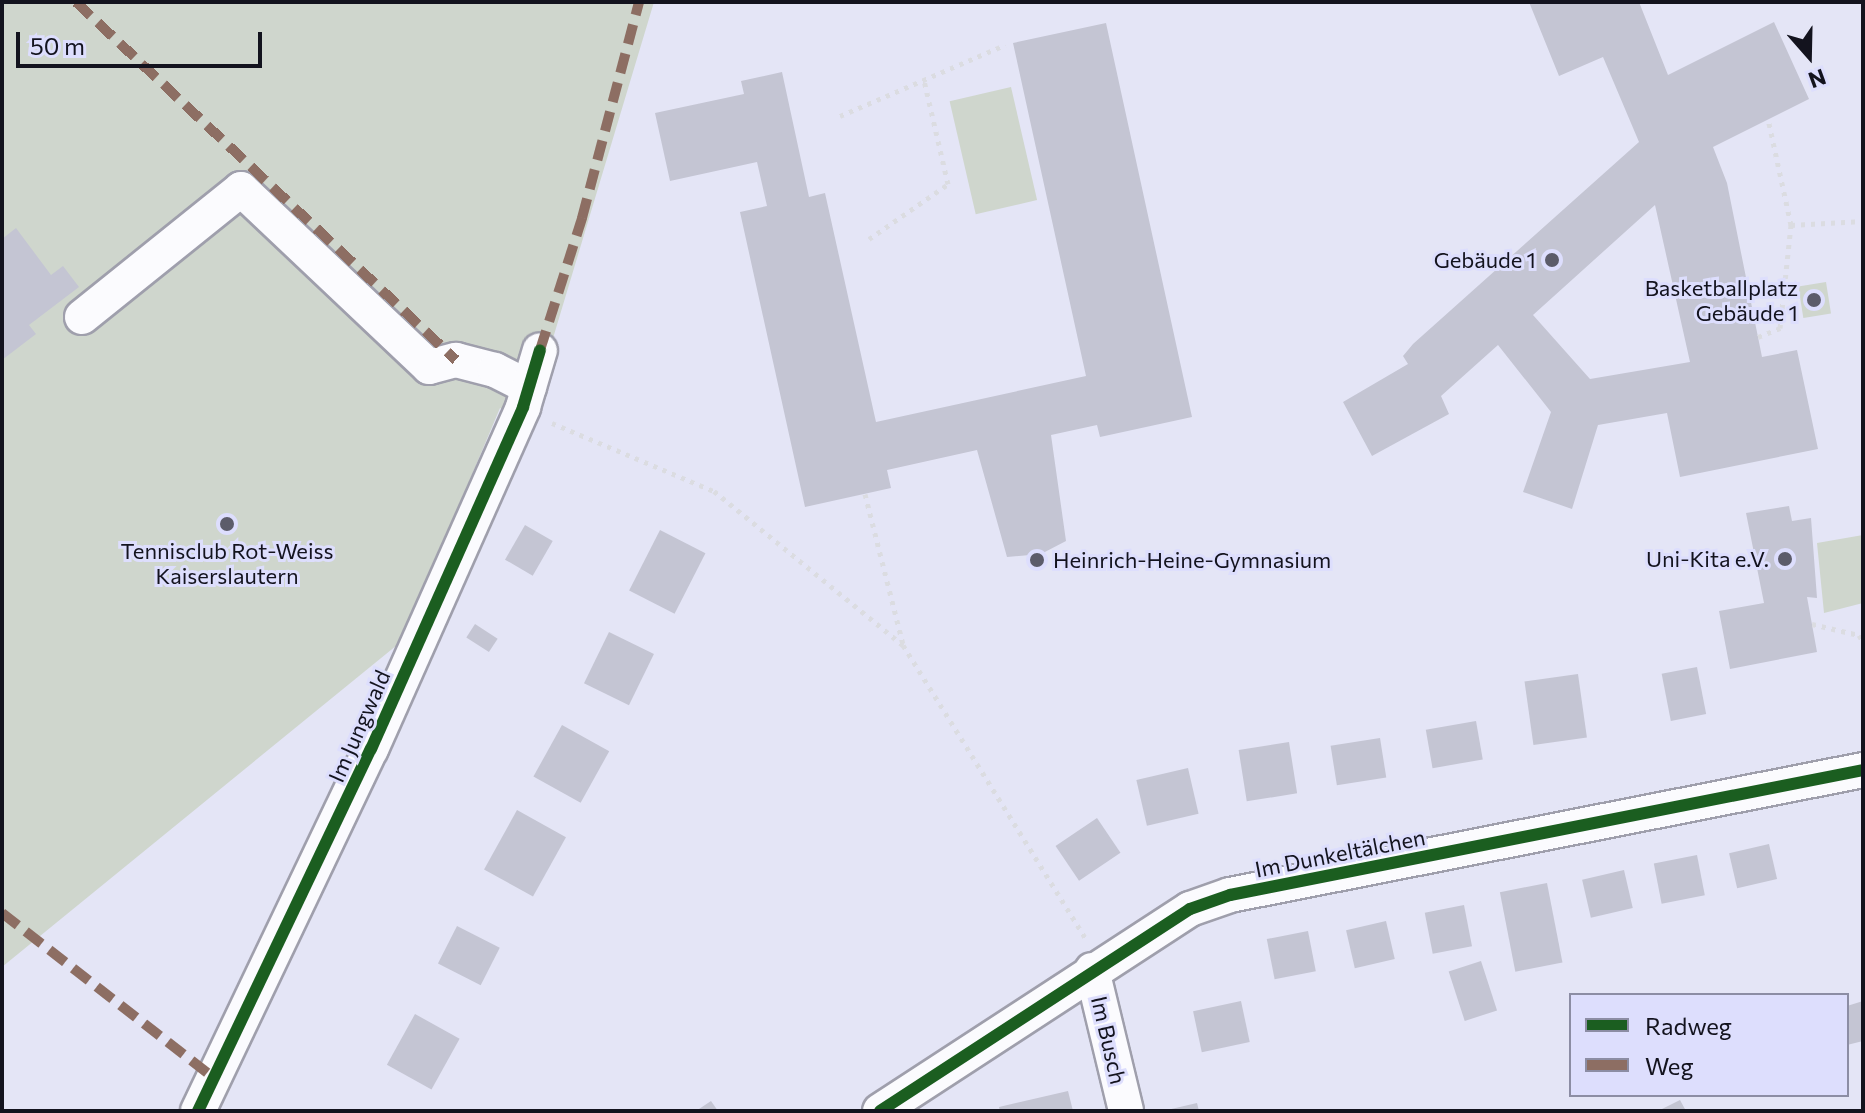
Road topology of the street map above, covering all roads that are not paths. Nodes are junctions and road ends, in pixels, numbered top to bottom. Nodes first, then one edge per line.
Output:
1 (82, 317) dead end
2 (540, 350) dead end
3 (529, 387) junction
4 (1863, 770) edge
5 (1092, 970) junction
6 (198, 1111) edge
7 (880, 1111) edge
8 (1126, 1111) edge

1 - 3 street
2 - 3 street, Im Jungwald
3 - 6 street, Im Jungwald
4 - 5 street, Im Dunkeltälchen
5 - 7 street, Im Dunkeltälchen
5 - 8 street, Im Busch

